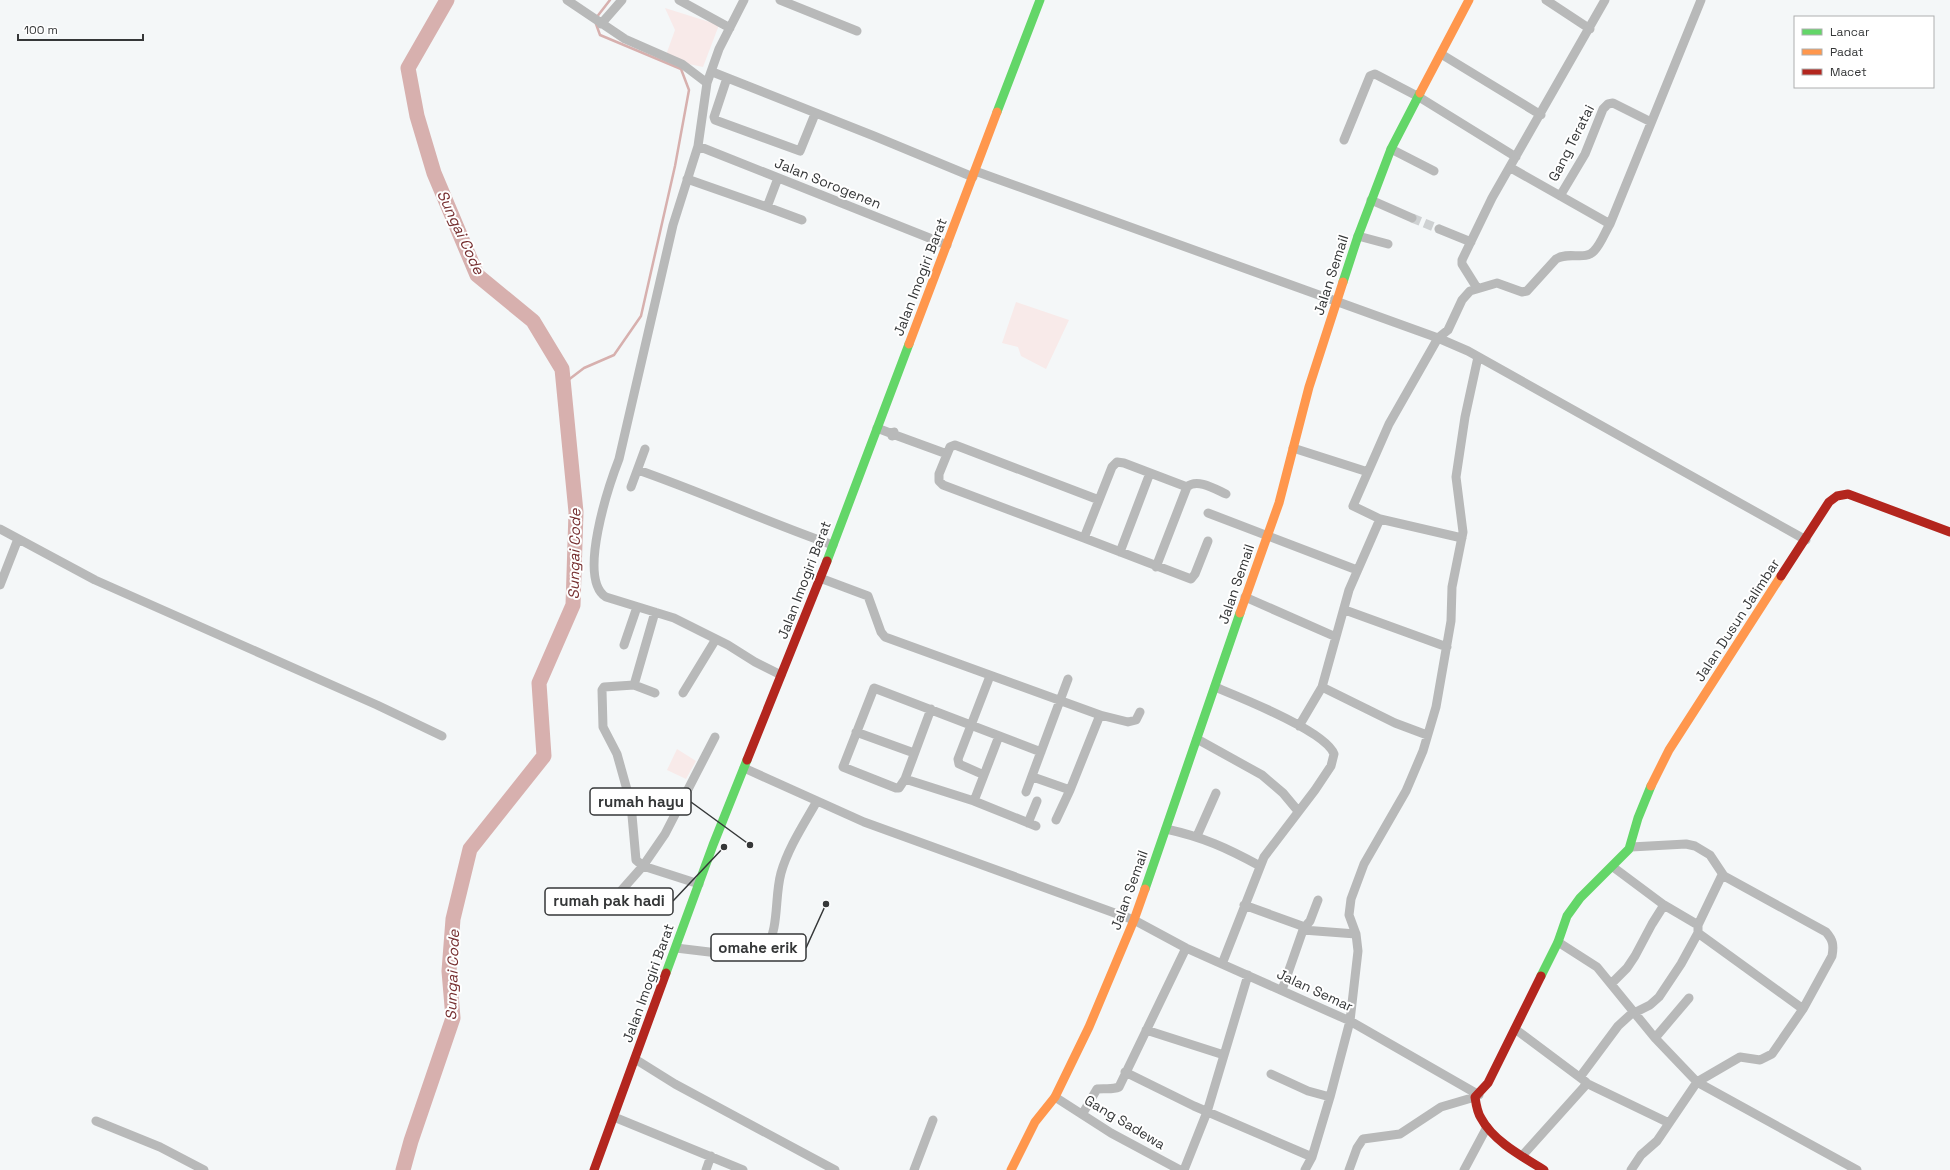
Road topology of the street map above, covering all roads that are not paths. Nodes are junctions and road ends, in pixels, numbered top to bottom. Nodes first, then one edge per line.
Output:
1 (567, 0) edge
2 (622, 0) edge
3 (679, 0) edge
4 (744, 0) edge
5 (780, 0) edge
6 (1040, 0) edge
7 (1469, 0) edge
8 (1546, 0) edge
9 (1605, 0) edge
10 (1701, 0) edge
11 (598, 22) junction
12 (730, 28) junction
13 (1590, 29) junction
14 (856, 31) dead end
15 (1441, 54) junction
16 (715, 73) dead end
17 (727, 78) junction
18 (707, 82) junction
19 (1419, 96) junction
20 (815, 114) junction
21 (1541, 115) junction
22 (1651, 122) junction
23 (1344, 140) dead end
24 (698, 146) junction
25 (1391, 149) junction
26 (1516, 157) junction
27 (1511, 168) junction
28 (1434, 171) dead end
29 (974, 174) junction
30 (778, 178) junction
31 (687, 179) junction
32 (1560, 196) junction
33 (1371, 200) junction
34 (767, 207) junction
35 (1412, 218) tunnel mouth
36 (802, 220) dead end
37 (1610, 224) junction
38 (1439, 229) tunnel mouth
39 (1358, 236) junction
40 (1471, 242) junction
41 (1388, 244) dead end
42 (947, 246) junction
43 (1477, 288) junction
44 (1337, 302) junction
45 (1438, 338) junction
46 (1478, 357) junction
47 (877, 428) junction
48 (1293, 448) junction
49 (646, 450) dead end
50 (947, 454) junction
51 (638, 470) junction
52 (1368, 472) junction
53 (1150, 473) junction
54 (631, 487) dead end
55 (1187, 487) junction
56 (1226, 494) dead end
57 (1099, 500) junction
58 (1208, 513) dead end
59 (1380, 519) junction
60 (0, 529) edge
61 (1950, 532) edge
62 (1268, 535) junction
63 (1084, 538) junction
64 (1462, 538) junction
65 (18, 539) junction
66 (1806, 540) junction
67 (1208, 541) dead end
68 (833, 545) junction
69 (1120, 552) junction
70 (1156, 567) junction
71 (1358, 570) junction
72 (2, 574) edge
73 (820, 578) junction
74 (0, 585) edge
75 (1245, 597) junction
76 (637, 607) junction
77 (1345, 610) junction
78 (655, 612) junction
79 (1336, 637) junction
80 (716, 639) junction
81 (624, 645) dead end
82 (1448, 647) junction
83 (781, 675) junction
84 (990, 676) junction
85 (1068, 679) dead end
86 (634, 685) junction
87 (1322, 686) junction
88 (1215, 687) junction
89 (655, 693) dead end
90 (683, 693) dead end
91 (1060, 702) junction
92 (931, 709) junction
93 (1140, 712) dead end
94 (1100, 715) junction
95 (971, 725) junction
96 (1299, 726) junction
97 (856, 732) junction
98 (1427, 735) junction
99 (442, 736) dead end
100 (999, 736) junction
101 (715, 737) dead end
102 (1197, 739) junction
103 (1041, 752) junction
104 (914, 753) junction
105 (744, 768) junction
106 (984, 775) junction
107 (1033, 777) junction
108 (905, 779) junction
109 (1070, 790) junction
110 (1026, 792) dead end
111 (1216, 793) dead end
112 (817, 801) junction
113 (974, 801) junction
114 (1037, 801) dead end
115 (1298, 811) junction
116 (1056, 820) dead end
117 (1166, 829) junction
118 (1197, 836) junction
119 (1631, 848) junction
120 (642, 866) junction
121 (1260, 866) junction
122 (1612, 868) junction
123 (1722, 875) junction
124 (699, 884) junction
125 (620, 892) dead end
126 (1318, 900) dead end
127 (1244, 905) junction
128 (1664, 905) junction
129 (1134, 920) junction
130 (1303, 929) junction
131 (1698, 929) junction
132 (1356, 934) junction
133 (1558, 942) junction
134 (676, 948) junction
135 (1186, 948) junction
136 (1222, 964) junction
137 (1248, 974) junction
138 (1611, 984) junction
139 (1282, 990) junction
140 (1688, 998) dead end
141 (1803, 1009) junction
142 (1635, 1014) junction
143 (1350, 1021) junction
144 (1514, 1029) junction
145 (1146, 1030) junction
146 (1655, 1038) junction
147 (1224, 1055) junction
148 (635, 1060) junction
149 (1125, 1072) junction
150 (1271, 1074) dead end
151 (1583, 1080) junction
152 (1697, 1082) junction
153 (1477, 1096) junction
154 (1055, 1097) junction
155 (1330, 1097) junction
156 (1207, 1112) junction
157 (1082, 1113) junction
158 (614, 1117) junction
159 (933, 1120) dead end
160 (96, 1121) dead end
161 (1669, 1123) junction
162 (1488, 1127) junction
163 (711, 1156) junction
164 (1522, 1156) junction
165 (1312, 1157) junction
166 (204, 1170) edge
167 (594, 1170) edge
168 (706, 1170) edge
169 (743, 1170) edge
170 (835, 1170) edge
171 (914, 1170) edge
172 (1011, 1170) edge
173 (1180, 1170) edge
174 (1184, 1170) edge
175 (1305, 1170) edge
176 (1349, 1170) edge
177 (1464, 1170) edge
178 (1544, 1170) edge
179 (1631, 1170) edge
180 (1857, 1170) edge

1 - 11 street
2 - 11 street
3 - 12 street
4 - 12 street
5 - 14 street
6 - 29 street, Jalan Imogiri Barat
7 - 15 street, Jalan Semail
8 - 13 street
9 - 13 street
10 - 22 street
11 - 18 street
12 - 18 street
13 - 21 street
15 - 19 street, Jalan Semail
15 - 21 street
16 - 17 street
17 - 20 street
17 - 20 street
18 - 24 street
19 - 23 street
19 - 25 street, Jalan Semail
19 - 26 street
20 - 29 street
21 - 26 street
22 - 32 street, Gang Teratai
22 - 37 street
24 - 30 street, Jalan Sorogenen
24 - 31 street
25 - 28 street
25 - 33 street, Jalan Semail
26 - 27 street
27 - 32 street
27 - 40 street
29 - 42 street, Jalan Imogiri Barat
29 - 44 street
30 - 34 street
30 - 42 street, Jalan Sorogenen
31 - 34 street
31 - 76 street
32 - 37 street
33 - 35 street
33 - 39 street, Jalan Semail
34 - 36 street
37 - 43 street
38 - 40 street
39 - 41 street
39 - 44 street, Jalan Semail
40 - 43 street
42 - 47 street, Jalan Imogiri Barat
43 - 45 street
44 - 45 street
44 - 48 street, Jalan Semail
45 - 46 street
45 - 52 street
46 - 64 street
46 - 66 street
47 - 50 street
47 - 68 street, Jalan Imogiri Barat
48 - 52 street
48 - 62 street, Jalan Semail
49 - 51 street
50 - 57 street
50 - 63 street
51 - 54 street
51 - 68 street
52 - 59 street
53 - 55 street
53 - 57 street
53 - 69 street
55 - 56 street
55 - 70 street
57 - 63 street
58 - 62 street
59 - 64 street
59 - 71 street
60 - 65 street
61 - 66 street, Jalan Dusun Jalimbar
62 - 71 street
62 - 75 street, Jalan Semail
63 - 69 street
64 - 82 street
65 - 72 street
65 - 99 street
66 - 119 street, Jalan Dusun Jalimbar
67 - 70 street
68 - 73 street, Jalan Imogiri Barat
69 - 70 street
71 - 77 street
72 - 74 street
73 - 83 street, Jalan Imogiri Barat
73 - 84 street
75 - 79 street
75 - 88 street, Jalan Semail
76 - 78 street
76 - 81 street
77 - 79 street
77 - 82 street
78 - 80 street
78 - 86 street
79 - 87 street
80 - 83 street
80 - 90 street
82 - 98 street
83 - 105 street, Jalan Imogiri Barat
84 - 91 street
84 - 95 street
85 - 91 street
86 - 89 street
86 - 120 street
87 - 96 street
87 - 98 street
88 - 96 street
88 - 102 street, Jalan Semail
91 - 94 street
91 - 103 street
92 - 95 street
92 - 97 street
92 - 104 street
93 - 94 street
94 - 109 street
95 - 100 street
95 - 106 street
96 - 115 street
97 - 104 street
97 - 108 street
98 - 132 street
100 - 103 street
100 - 106 street
101 - 120 street
102 - 115 street
102 - 117 street, Jalan Semail
103 - 107 street
104 - 108 street
105 - 112 street, Jalan Semar
105 - 124 street, Jalan Imogiri Barat
106 - 113 street
107 - 109 street
107 - 110 street
108 - 113 street
109 - 116 street
111 - 118 street
112 - 129 street, Jalan Semar
112 - 134 street
113 - 114 street
115 - 121 street
117 - 118 street
117 - 129 street, Jalan Semail
118 - 121 street
119 - 122 street, Jalan Dusun Jalimbar
119 - 123 street
120 - 124 street
120 - 125 street
121 - 127 street
122 - 128 street
122 - 133 street, Jalan Dusun Jalimbar
123 - 131 street
123 - 141 street
124 - 134 street, Jalan Imogiri Barat
126 - 130 street
127 - 130 street
127 - 136 street
128 - 131 street
128 - 138 street
129 - 135 street, Jalan Semar
129 - 154 street, Jalan Semail
130 - 132 street
130 - 139 street
131 - 141 street
131 - 142 street
132 - 143 street
133 - 138 street
133 - 144 street, Jalan Dusun Jalimbar
134 - 148 street, Jalan Imogiri Barat
135 - 136 street, Jalan Semar
135 - 145 street
136 - 137 street, Jalan Semar
137 - 139 street, Jalan Semar
137 - 147 street
138 - 142 street
139 - 143 street, Jalan Semar
140 - 146 street
141 - 152 street
142 - 146 street
142 - 151 street
143 - 153 street, Jalan Semar
143 - 155 street
144 - 151 street
144 - 153 street, Jalan Dusun Jalimbar
145 - 147 street
145 - 149 street
146 - 152 street
147 - 156 street
148 - 158 street, Jalan Imogiri Barat
148 - 170 street
149 - 156 street
149 - 157 street
150 - 155 street
151 - 161 street
151 - 164 street
152 - 161 street
152 - 180 street
153 - 162 street
153 - 176 street
154 - 157 street, Gang Sadewa
154 - 172 street, Jalan Semail
155 - 165 street
156 - 165 street
156 - 174 street
157 - 173 street, Gang Sadewa
158 - 163 street
158 - 167 street, Jalan Imogiri Barat
159 - 171 street
160 - 166 street
161 - 179 street
162 - 164 street
162 - 177 street
163 - 168 street
163 - 169 street
164 - 178 street
165 - 175 street

